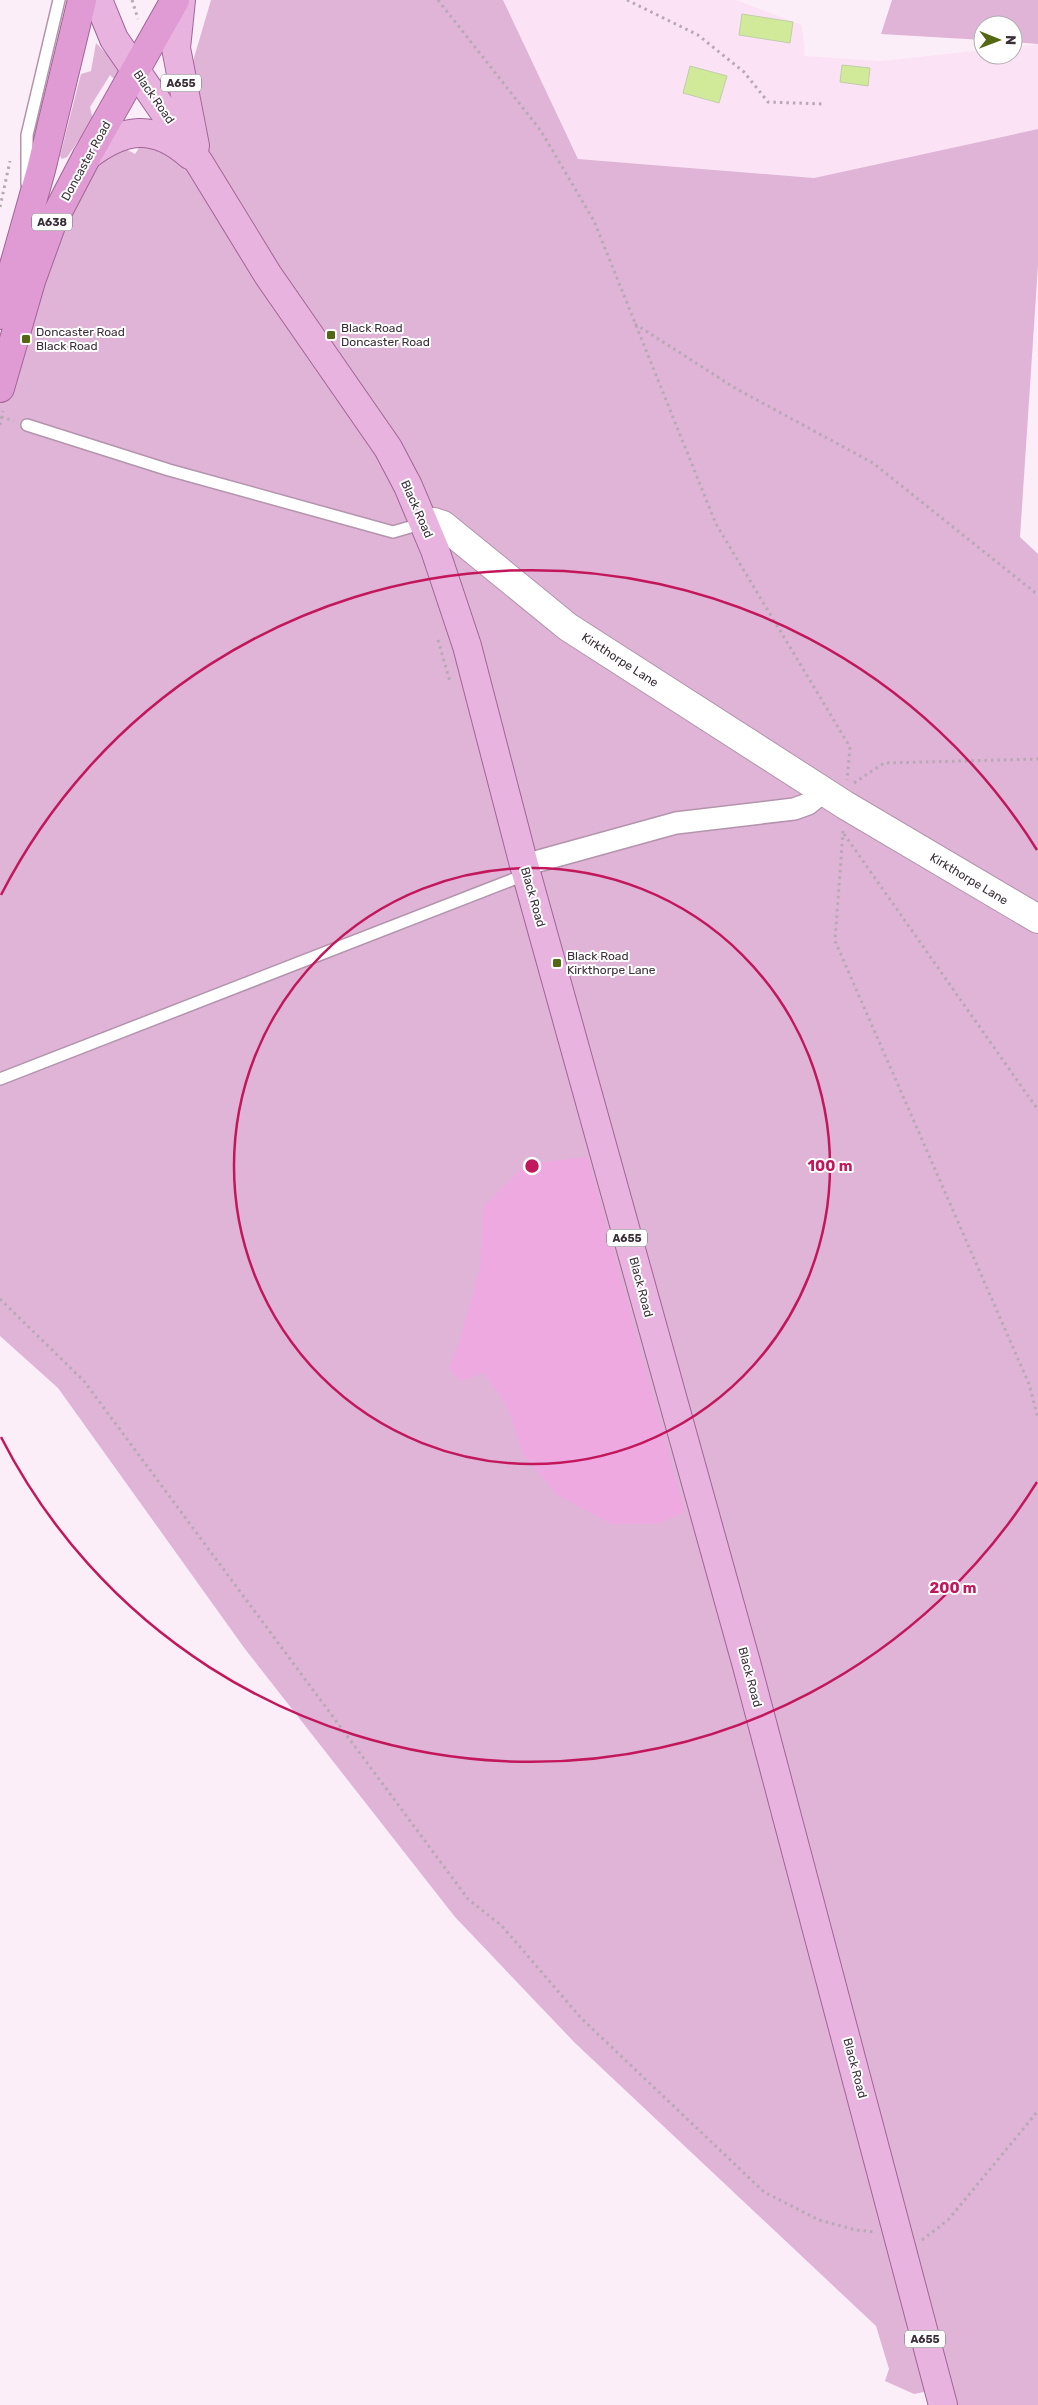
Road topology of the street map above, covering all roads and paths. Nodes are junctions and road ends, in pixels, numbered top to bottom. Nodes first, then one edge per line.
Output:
1 (59, 0) edge
2 (82, 0) edge
3 (98, 0) edge
4 (175, 0) edge
5 (181, 0) edge
6 (438, 0) edge
7 (627, 0) edge
8 (136, 72) junction
9 (824, 104) dead end
10 (87, 156) junction
11 (200, 164) junction
12 (27, 213) junction
13 (0, 315) edge
14 (634, 323) junction
15 (0, 387) edge
16 (27, 425) dead end
17 (424, 523) junction
18 (1038, 595) edge
19 (436, 633) dead end
20 (452, 691) dead end
21 (1038, 759) edge
22 (835, 798) junction
23 (843, 833) junction
24 (526, 870) junction
25 (1038, 919) edge
26 (0, 1079) edge
27 (1038, 1110) edge
28 (0, 1299) edge
29 (1038, 1418) edge
30 (1038, 2111) edge
31 (902, 2244) junction
32 (943, 2405) edge

1 - 12 lane
2 - 12 highway, A638
3 - 8 main road, Black Road / A655
4 - 8 highway, Doncaster Road / A638
5 - 11 main road, Black Road / A655
6 - 14 path
7 - 9 path
8 - 10 highway, Doncaster Road / A638
8 - 11 main road, Black Road / A655
10 - 11 main road, Black Road / A655
10 - 15 highway, Doncaster Road / A638
11 - 17 main road, Black Road / A655
12 - 13 highway, A638
14 - 18 path
14 - 21 path
16 - 17 lane
17 - 22 street, Kirkthorpe Lane
17 - 24 main road, Black Road / A655
19 - 20 path
22 - 23 path
22 - 24 street
22 - 25 street, Kirkthorpe Lane
23 - 27 path
23 - 29 path
24 - 26 lane
24 - 31 main road, Black Road / A655
28 - 31 path
30 - 31 path
31 - 32 main road, Black Road / A655

